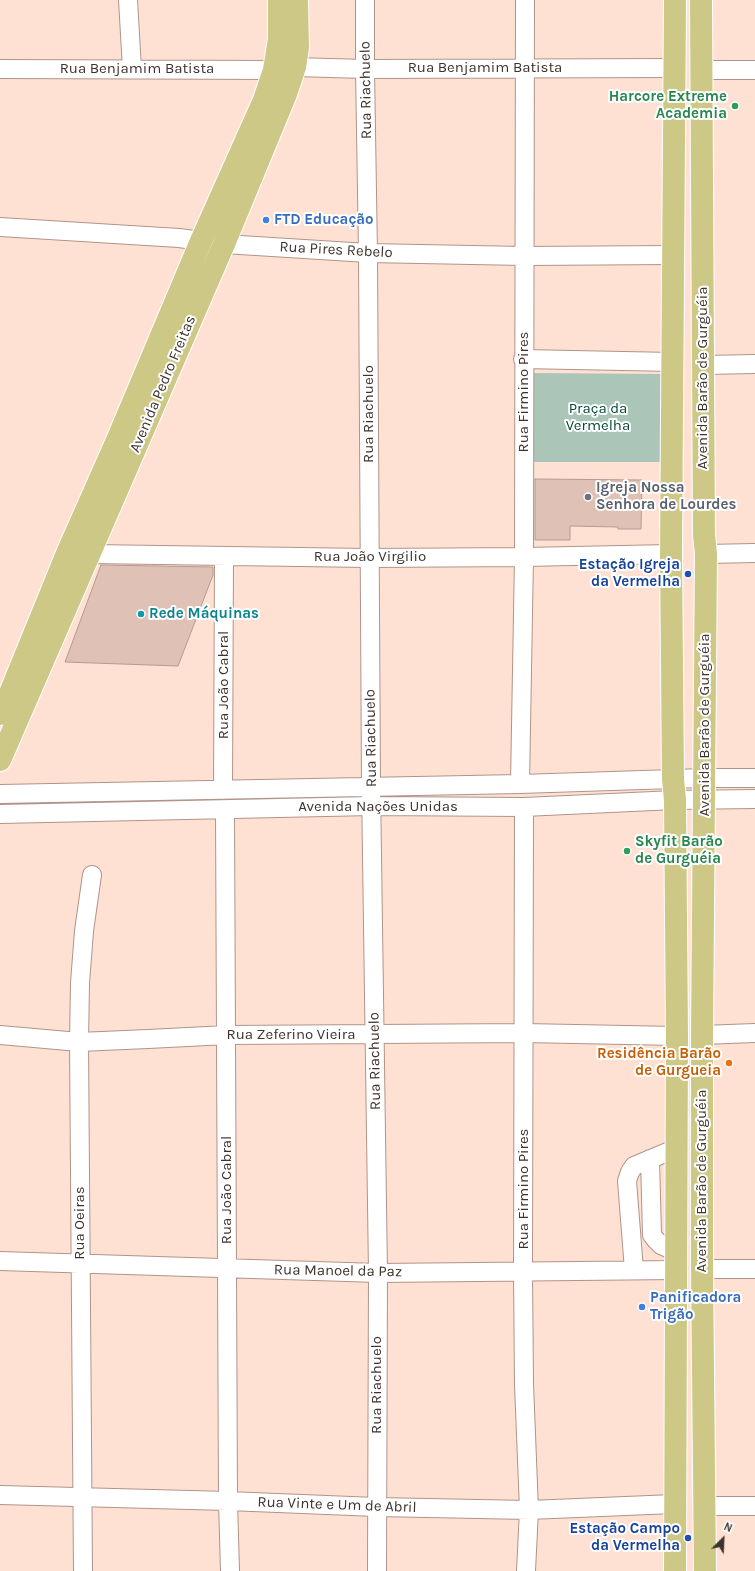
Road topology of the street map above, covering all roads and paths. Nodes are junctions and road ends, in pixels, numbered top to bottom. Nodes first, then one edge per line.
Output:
1 (128, 0) edge
2 (279, 0) edge
3 (297, 0) edge
4 (365, 0) edge
5 (525, 0) edge
6 (674, 0) edge
7 (701, 0) edge
8 (295, 66) junction
9 (524, 67) junction
10 (132, 68) junction
11 (675, 68) junction
12 (0, 69) edge
13 (365, 69) junction
14 (274, 70) junction
15 (700, 70) junction
16 (755, 70) edge
17 (0, 227) edge
18 (201, 241) junction
19 (224, 244) junction
20 (368, 253) junction
21 (672, 255) junction
22 (524, 256) junction
23 (523, 359) junction
24 (673, 362) junction
25 (704, 364) junction
26 (755, 364) edge
27 (68, 551) junction
28 (755, 553) edge
29 (90, 554) junction
30 (671, 554) junction
31 (706, 554) junction
32 (224, 556) junction
33 (369, 558) junction
34 (524, 558) junction
35 (0, 714) edge
36 (0, 760) edge
37 (704, 778) junction
38 (755, 778) edge
39 (673, 779) junction
40 (520, 784) junction
41 (371, 786) junction
42 (223, 790) junction
43 (0, 794) edge
44 (755, 799) edge
45 (675, 800) junction
46 (704, 800) junction
47 (372, 806) junction
48 (524, 807) junction
49 (225, 810) junction
50 (0, 814) edge
51 (92, 875) dead end
52 (524, 1033) junction
53 (755, 1033) edge
54 (0, 1035) edge
55 (227, 1035) junction
56 (375, 1035) junction
57 (702, 1035) junction
58 (677, 1036) junction
59 (79, 1042) junction
60 (677, 1148) junction
61 (650, 1159) junction
62 (656, 1240) junction
63 (632, 1241) junction
64 (0, 1261) edge
65 (677, 1261) junction
66 (80, 1263) junction
67 (227, 1268) junction
68 (702, 1269) junction
69 (755, 1269) edge
70 (634, 1270) junction
71 (523, 1271) junction
72 (378, 1273) junction
73 (0, 1495) edge
74 (83, 1496) junction
75 (228, 1501) junction
76 (674, 1504) junction
77 (704, 1506) junction
78 (755, 1506) edge
79 (376, 1507) junction
80 (529, 1510) junction
81 (82, 1571) edge
82 (230, 1571) edge
83 (377, 1571) edge
84 (526, 1571) edge
85 (675, 1571) edge
86 (705, 1571) edge

1 - 10 street
2 - 14 main road, Avenida Pedro Freitas
3 - 8 main road, Avenida Pedro Freitas
4 - 13 street, Rua Riachuelo
5 - 9 street, Rua Firmino Pires
6 - 11 main road, Avenida Barão de Gurguéia
7 - 15 main road, Avenida Barão de Gurguéia
8 - 13 street, Rua Benjamim Batista
8 - 19 main road, Avenida Pedro Freitas
9 - 11 street, Rua Benjamim Batista
9 - 13 street, Rua Benjamim Batista
9 - 22 street, Rua Firmino Pires
10 - 12 street, Rua Benjamim Batista
10 - 14 street, Rua Benjamim Batista
11 - 21 main road, Avenida Barão de Gurguéia
13 - 20 street, Rua Riachuelo
14 - 18 main road, Avenida Pedro Freitas
15 - 16 street
15 - 25 main road, Avenida Barão de Gurguéia
17 - 18 street, Rua Pires Rebelo
18 - 19 street, Rua Pires Rebelo
18 - 27 main road, Avenida Pedro Freitas
19 - 20 street, Rua Pires Rebelo
19 - 29 main road, Avenida Pedro Freitas
20 - 22 street, Rua Pires Rebelo
20 - 33 street, Rua Riachuelo
21 - 22 street, Rua Pires Rebelo
21 - 24 main road, Avenida Barão de Gurguéia
22 - 23 street, Rua Firmino Pires
23 - 24 street
23 - 34 street, Rua Firmino Pires
24 - 30 main road, Avenida Barão de Gurguéia
25 - 26 street
25 - 31 main road, Avenida Barão de Gurguéia
27 - 29 street, Rua João Virgilio
27 - 35 main road, Avenida Pedro Freitas
28 - 31 street
29 - 32 street, Rua João Virgilio
29 - 36 main road, Avenida Pedro Freitas
30 - 34 street, Rua João Virgilio
30 - 39 main road, Avenida Barão de Gurguéia
31 - 37 main road, Avenida Barão de Gurguéia
32 - 33 street, Rua João Virgilio
32 - 42 street, Rua João Cabral
33 - 34 street, Rua João Virgilio
33 - 41 street, Rua Riachuelo
34 - 40 street, Rua Firmino Pires
37 - 38 street, Avenida Nações Unidas
37 - 39 street, Avenida Nações Unidas
37 - 46 main road, Avenida Barão de Gurguéia
39 - 40 street, Avenida Nações Unidas
39 - 45 main road, Avenida Barão de Gurguéia
40 - 41 street, Avenida Nações Unidas
41 - 42 street, Avenida Nações Unidas
41 - 47 street, Rua Riachuelo
42 - 43 street, Avenida Nações Unidas
44 - 46 street, Avenida Nações Unidas
45 - 46 street, Avenida Nações Unidas
45 - 48 street, Avenida Nações Unidas
45 - 58 main road, Avenida Barão de Gurguéia
46 - 57 main road, Avenida Barão de Gurguéia
47 - 48 street, Avenida Nações Unidas
47 - 49 street, Avenida Nações Unidas
47 - 56 street, Rua Riachuelo
48 - 52 street, Rua Firmino Pires
49 - 50 street, Avenida Nações Unidas
49 - 55 street, Rua João Cabral
51 - 59 street, Rua Oeiras
52 - 56 street, Rua Zeferino Vieira
52 - 58 street, Rua Zeferino Vieira
52 - 71 street, Rua Firmino Pires
53 - 57 street
54 - 59 street, Rua Zeferino Vieira
55 - 56 street, Rua Zeferino Vieira
55 - 59 street, Rua Zeferino Vieira
55 - 67 street, Rua João Cabral
56 - 72 street, Rua Riachuelo
57 - 68 main road, Avenida Barão de Gurguéia
58 - 60 main road, Avenida Barão de Gurguéia
59 - 66 street, Rua Oeiras
60 - 61 street
60 - 65 main road, Avenida Barão de Gurguéia
61 - 62 street
61 - 63 street
62 - 63 street
62 - 65 street
63 - 70 street
64 - 66 street, Rua Manoel da Paz
65 - 70 street, Rua Manoel da Paz
65 - 76 main road, Avenida Barão de Gurguéia
66 - 67 street, Rua Manoel da Paz
66 - 74 street, Rua Oeiras
67 - 72 street, Rua Manoel da Paz
67 - 75 street, Rua João Cabral
68 - 69 street
68 - 77 main road, Avenida Barão de Gurguéia
70 - 71 street, Rua Manoel da Paz
71 - 72 street, Rua Manoel da Paz
71 - 80 street, Rua Firmino Pires
72 - 79 street, Rua Riachuelo
73 - 74 street, Rua Vinte e Um de Abril
74 - 75 street, Rua Vinte e Um de Abril
74 - 81 street, Rua Oeiras
75 - 79 street, Rua Vinte e Um de Abril
75 - 82 street, Rua João Cabral
76 - 80 street, Rua Vinte e Um de Abril
76 - 85 main road, Avenida Barão de Gurguéia
77 - 78 street
77 - 86 main road, Avenida Barão de Gurguéia
79 - 80 street, Rua Vinte e Um de Abril
79 - 83 street, Rua Riachuelo
80 - 84 street, Rua Firmino Pires

